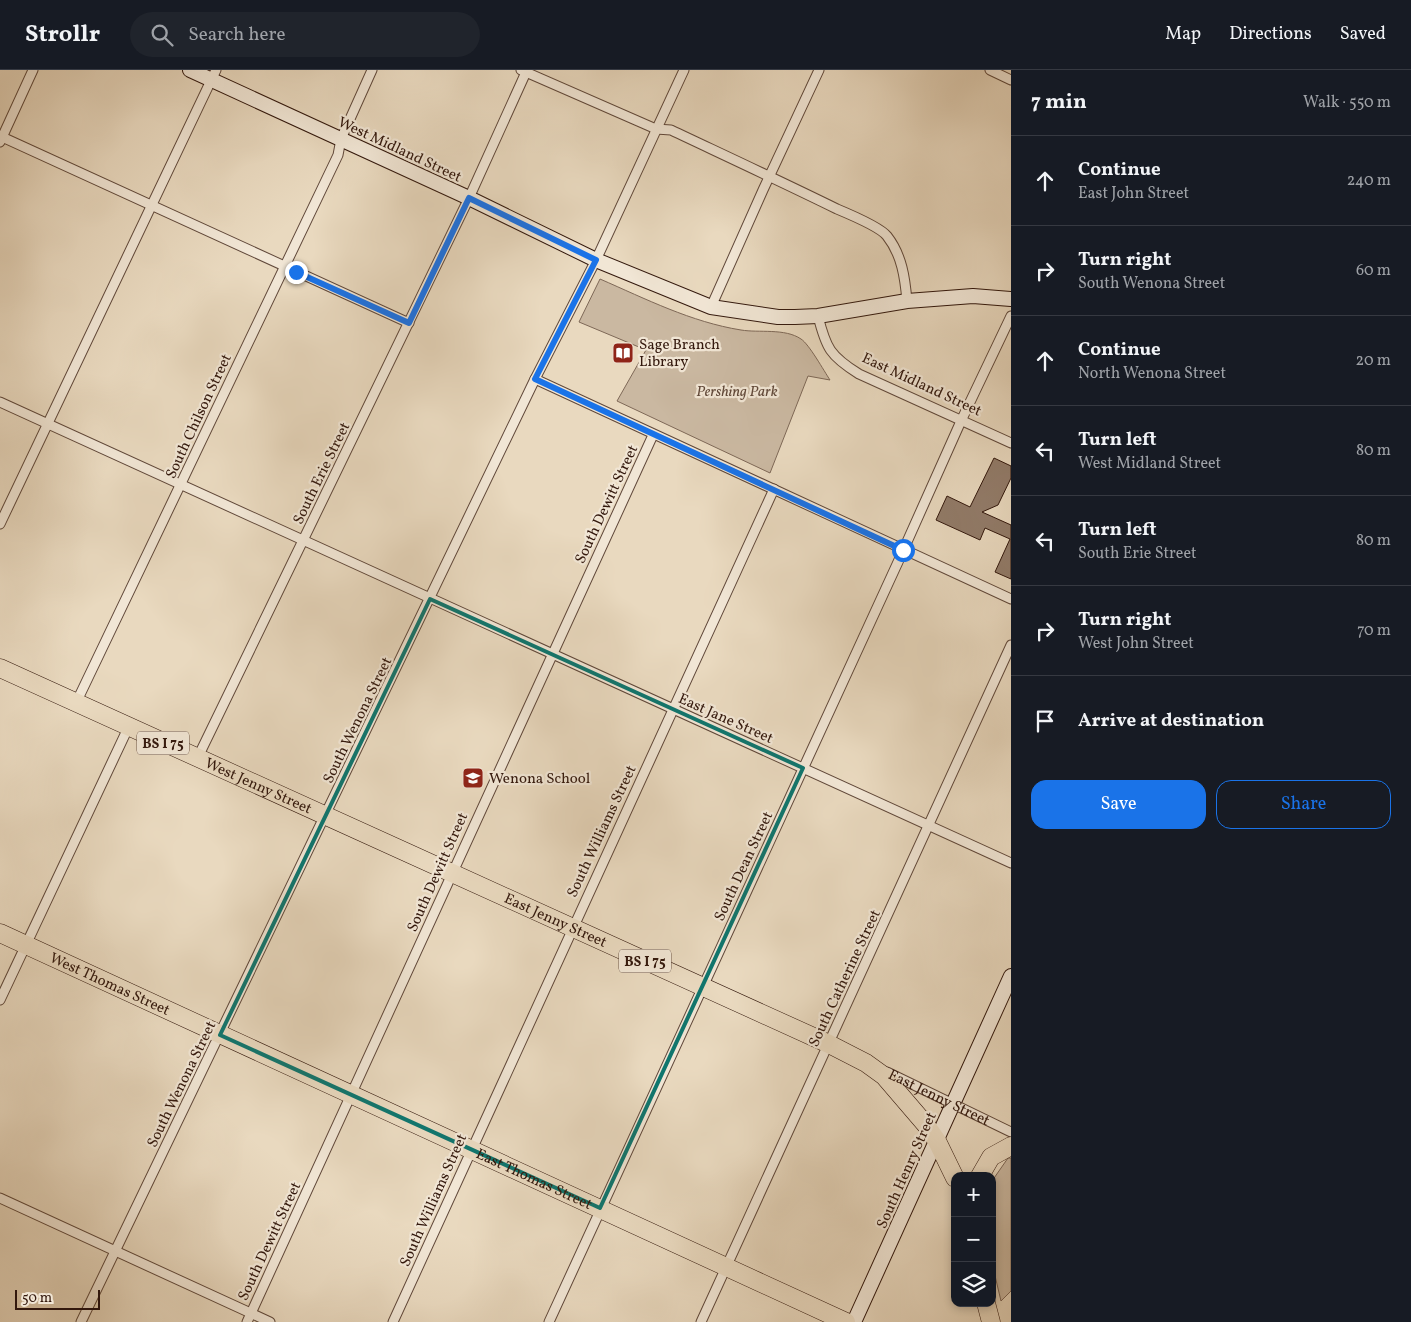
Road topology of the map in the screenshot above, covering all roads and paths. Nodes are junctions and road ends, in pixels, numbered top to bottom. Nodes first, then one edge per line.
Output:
1 (33, 70) edge
2 (190, 70) edge
3 (372, 70) edge
4 (684, 70) edge
5 (819, 70) edge
6 (990, 70) edge
7 (525, 71) edge
8 (214, 75) edge
9 (1011, 80) edge
10 (656, 129) junction
11 (1, 138) edge
12 (341, 139) junction
13 (770, 176) junction
14 (469, 198) junction
15 (152, 206) junction
16 (596, 260) junction
17 (284, 266) junction
18 (1011, 299) edge
19 (907, 301) junction
20 (711, 307) junction
21 (818, 316) junction
22 (1011, 316) edge
23 (409, 323) junction
24 (535, 379) junction
25 (0, 402) edge
26 (961, 421) junction
27 (48, 424) junction
28 (653, 435) junction
29 (1011, 443) edge
30 (181, 485) junction
31 (774, 489) junction
32 (0, 524) edge
33 (303, 541) junction
34 (903, 550) junction
35 (430, 599) junction
36 (1011, 599) edge
37 (1011, 645) edge
38 (552, 653) junction
39 (0, 668) edge
40 (76, 703) junction
41 (672, 709) junction
42 (129, 726) junction
43 (197, 759) junction
44 (803, 768) junction
45 (326, 816) junction
46 (928, 825) junction
47 (1011, 863) edge
48 (452, 872) junction
49 (572, 928) junction
50 (0, 933) edge
51 (26, 945) junction
52 (1011, 976) edge
53 (702, 986) junction
54 (0, 1000) edge
55 (220, 1035) junction
56 (829, 1044) junction
57 (866, 1063) junction
58 (352, 1094) junction
59 (954, 1103) junction
60 (1011, 1132) edge
61 (937, 1141) junction
62 (1011, 1146) edge
63 (471, 1148) junction
64 (952, 1172) edge
65 (982, 1172) edge
66 (0, 1198) edge
67 (600, 1208) junction
68 (116, 1251) junction
69 (726, 1266) junction
70 (987, 1307) edge
71 (249, 1318) edge
72 (81, 1322) edge
73 (270, 1322) edge
74 (393, 1322) edge
75 (549, 1322) edge
76 (701, 1322) edge
77 (846, 1322) edge
78 (854, 1322) edge
79 (991, 1322) edge

1 - 11 street
2 - 8 main road, West Midland Street
3 - 12 street, South Chilson Street
4 - 10 street, South Wenona Street
5 - 13 street
6 - 9 street
7 - 10 street
7 - 14 street, South Erie Street
8 - 12 main road, West Midland Street
8 - 15 street
10 - 13 street
10 - 16 street, South Wenona Street
11 - 15 street
12 - 14 main road, West Midland Street
12 - 17 street, South Chilson Street
13 - 19 street
13 - 20 street
14 - 16 main road, West Midland Street
14 - 23 street, South Erie Street
15 - 17 street
15 - 27 street
16 - 20 main road
16 - 24 street, South Wenona Street
17 - 23 street
17 - 30 street, South Chilson Street
18 - 19 main road
19 - 21 main road
20 - 21 main road
21 - 26 street, East Midland Street
22 - 26 street, South Dean Street
23 - 33 street, South Erie Street
24 - 28 street
24 - 35 street, South Wenona Street
25 - 27 street, East Jane Street
26 - 29 street, East Midland Street
26 - 34 street, South Dean Street
27 - 30 street, East Jane Street
27 - 32 street
28 - 31 street
28 - 38 street, South Dewitt Street
30 - 33 street, East Jane Street
30 - 40 street, South Chilson Street
31 - 34 street
31 - 41 street, South Williams Street
33 - 35 street, East Jane Street
33 - 43 street, South Erie Street
34 - 36 street
34 - 44 street, South Dean Street
35 - 38 street, East Jane Street
35 - 45 street, South Wenona Street
37 - 46 street, South Catherine Street
38 - 41 street, East Jane Street
38 - 48 street, South Dewitt Street
39 - 40 highway, West Jenny Street / BS I 75
40 - 42 highway, West Jenny Street / BS I 75
41 - 44 street, East Jane Street
41 - 49 street, South Williams Street
42 - 43 highway, West Jenny Street / BS I 75
42 - 51 street
43 - 45 highway, West Jenny Street / BS I 75
44 - 46 street, East Jane Street
44 - 53 street, South Dean Street
45 - 48 highway, East Jenny Street / BS I 75
45 - 55 street, South Wenona Street
46 - 47 street, East Jane Street
46 - 56 street, South Catherine Street
48 - 49 highway, East Jenny Street / BS I 75
48 - 58 street, South Dewitt Street
49 - 53 highway, East Jenny Street / BS I 75
49 - 63 street, South Williams Street
50 - 51 highway, West Thomas Street
51 - 54 street
51 - 55 highway, West Thomas Street
52 - 59 main road, South Henry Street
53 - 56 highway, East Jenny Street / BS I 75
53 - 67 street, South Dean Street
55 - 58 highway, East Thomas Street
55 - 68 street, South Wenona Street
56 - 57 highway, East Jenny Street / BS I 75
56 - 69 street, South Catherine Street
57 - 59 street, East Jenny Street
57 - 61 highway, East Jenny Street / BS I 75
58 - 63 highway, East Thomas Street
58 - 71 street, South Dewitt Street
59 - 60 street, East Jenny Street
59 - 61 main road, South Henry Street
61 - 64 highway, BS I 75
61 - 78 main road, South Henry Street
62 - 65 highway
63 - 67 highway, East Thomas Street
63 - 74 street, South Williams Street
66 - 68 street
67 - 69 highway, East Thomas Street
67 - 75 street, South Dean Street
68 - 71 street
68 - 72 street, South Wenona Street
69 - 76 street, South Catherine Street
69 - 77 highway, East Thomas Street
70 - 79 highway
71 - 73 street

